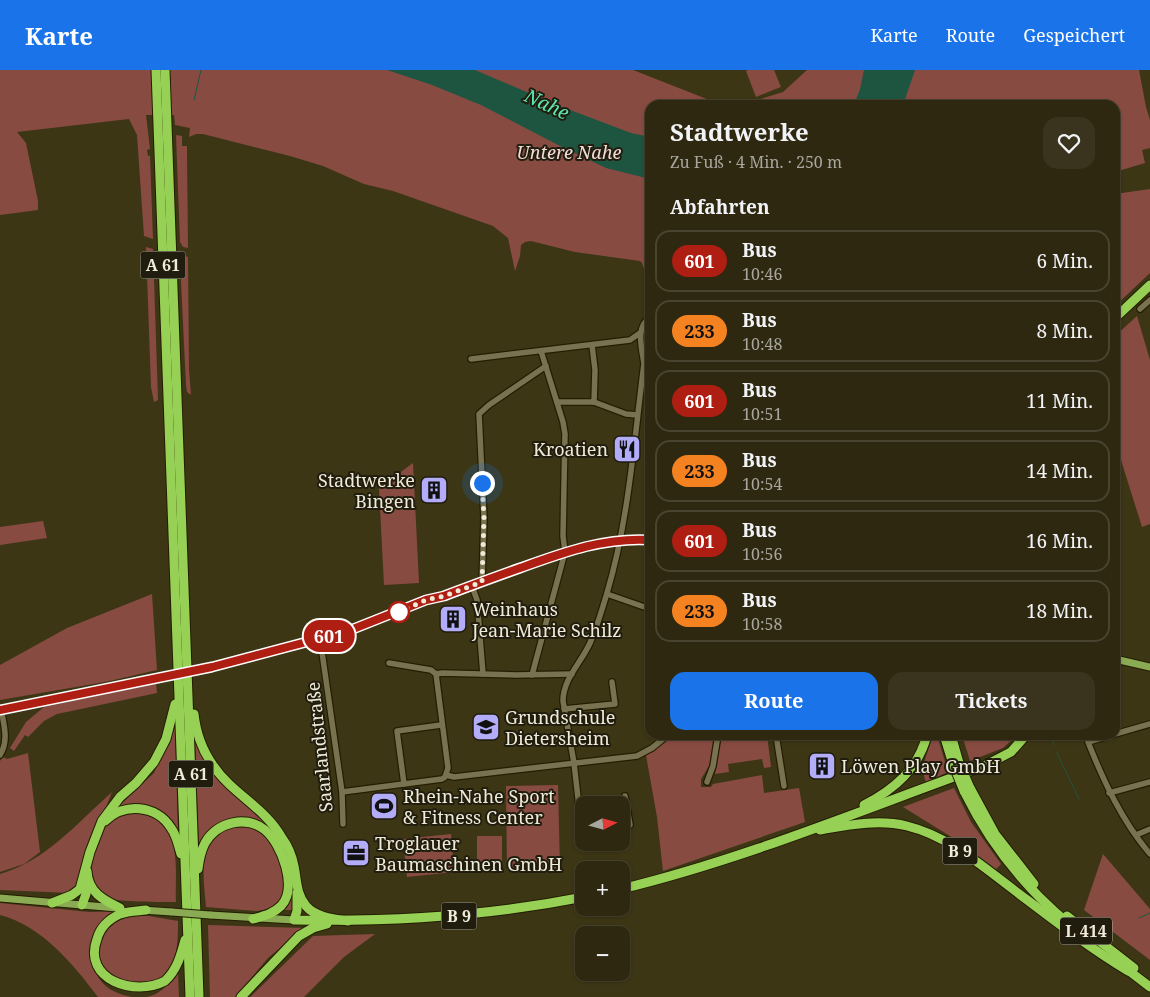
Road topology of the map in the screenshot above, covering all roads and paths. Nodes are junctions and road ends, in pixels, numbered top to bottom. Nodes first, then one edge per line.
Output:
1 (156, 70) edge
2 (165, 70) edge
3 (162, 130) junction
4 (1150, 278) edge
5 (1150, 284) edge
6 (1150, 300) edge
7 (1120, 306) edge
8 (1140, 309) dead end
9 (1120, 313) edge
10 (645, 321) edge
11 (640, 334) junction
12 (592, 345) junction
13 (541, 351) junction
14 (471, 359) dead end
15 (546, 366) junction
16 (557, 402) junction
17 (594, 402) junction
18 (173, 410) junction
19 (637, 415) junction
20 (619, 540) junction
21 (645, 540) edge
22 (565, 552) junction
23 (482, 582) junction
24 (472, 586) junction
25 (607, 594) junction
26 (645, 608) edge
27 (320, 638) junction
28 (1120, 660) edge
29 (388, 663) dead end
30 (187, 665) junction
31 (1150, 667) edge
32 (436, 674) junction
33 (483, 674) junction
34 (572, 674) junction
35 (532, 675) junction
36 (178, 679) junction
37 (612, 682) dead end
38 (564, 709) junction
39 (0, 710) edge
40 (1150, 724) edge
41 (442, 725) junction
42 (1120, 732) edge
43 (662, 740) edge
44 (717, 740) edge
45 (777, 740) edge
46 (924, 740) edge
47 (946, 740) edge
48 (952, 740) edge
49 (955, 740) edge
50 (1022, 740) edge
51 (1094, 740) edge
52 (0, 755) edge
53 (957, 761) junction
54 (574, 763) junction
55 (446, 775) junction
56 (707, 782) dead end
57 (1150, 782) edge
58 (404, 784) junction
59 (784, 786) dead end
60 (967, 790) junction
61 (342, 792) junction
62 (1109, 793) junction
63 (578, 796) edge
64 (343, 824) dead end
65 (823, 824) junction
66 (1150, 829) edge
67 (98, 832) junction
68 (798, 833) junction
69 (1136, 834) junction
70 (1150, 854) edge
71 (185, 864) junction
72 (87, 866) junction
73 (87, 877) junction
74 (195, 884) junction
75 (630, 886) edge
76 (297, 891) junction
77 (0, 898) edge
78 (575, 899) edge
79 (52, 903) junction
80 (82, 905) junction
81 (120, 908) junction
82 (146, 910) junction
83 (253, 919) junction
84 (294, 920) junction
85 (334, 921) junction
86 (348, 921) junction
87 (188, 930) junction
88 (1128, 971) junction
89 (1150, 980) edge
90 (1150, 988) edge
91 (190, 997) edge
92 (199, 997) edge
93 (242, 997) edge

1 - 3 highway, A 61
2 - 3 highway, A 61
3 - 18 highway, A 61
4 - 7 highway
5 - 9 highway
6 - 8 street
10 - 11 street
11 - 12 street
11 - 19 street
12 - 13 street
12 - 17 street
13 - 14 street
13 - 15 street
15 - 16 street
15 - 23 street
16 - 17 street
16 - 22 street
17 - 19 street
18 - 30 highway, A 61
18 - 36 highway, A 61
19 - 20 street
20 - 21 main road
20 - 22 main road
20 - 25 street
22 - 23 main road
22 - 35 street
23 - 24 main road
24 - 27 main road
24 - 33 street
25 - 26 street
25 - 34 street
27 - 39 main road, bridge
27 - 61 street, Saarlandstraße
28 - 31 main road
29 - 32 street
30 - 74 highway, A 61
30 - 76 highway
32 - 33 street
32 - 41 street
33 - 35 street
34 - 35 street
34 - 38 street
36 - 67 highway
36 - 71 highway, A 61
37 - 38 street
38 - 54 street
39 - 52 street
40 - 42 street
41 - 55 street
41 - 58 street
43 - 54 street
44 - 56 street
45 - 59 street
46 - 65 highway, B 9
47 - 53 highway, L 414
48 - 53 highway, L 414
49 - 53 highway
50 - 65 highway, B 9
51 - 62 street
53 - 60 highway, L 414, bridge
54 - 55 street
54 - 63 street
55 - 58 street
57 - 62 street
58 - 61 street
60 - 88 highway, L 414
60 - 89 highway, L 414
61 - 64 street, Saarlandstraße
62 - 69 street
65 - 68 highway, B 9
66 - 69 street
67 - 71 highway
67 - 72 highway
68 - 75 highway, B 9
68 - 88 highway, B 9
69 - 70 street
71 - 87 highway, A 61
72 - 73 highway
72 - 79 highway
73 - 80 highway
73 - 81 highway
74 - 83 highway
74 - 92 highway, A 61
76 - 84 highway
76 - 86 highway
77 - 79 main road
78 - 86 highway, B 9
79 - 80 main road
80 - 81 main road, B 9
81 - 82 main road, B 9
82 - 83 main road, B 9, bridge
82 - 87 highway
83 - 84 main road, B 9
84 - 85 highway, B 9
85 - 86 highway, B 9
85 - 93 highway
87 - 91 highway, A 61
88 - 90 highway, L 414

